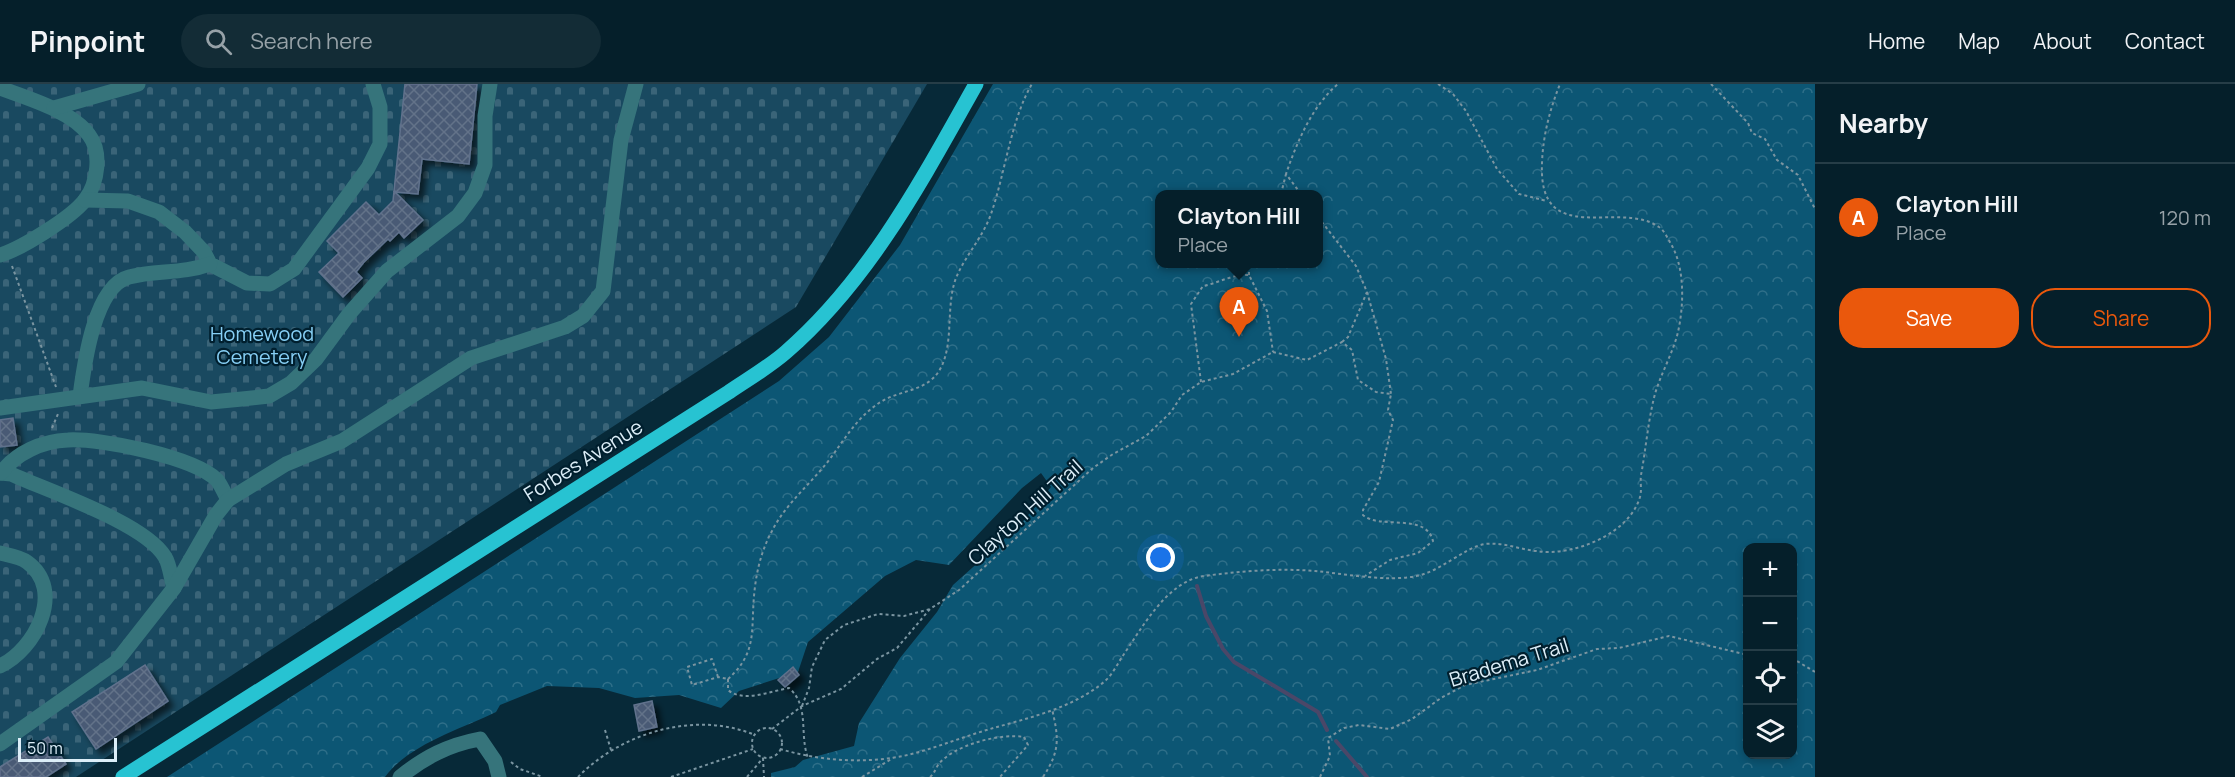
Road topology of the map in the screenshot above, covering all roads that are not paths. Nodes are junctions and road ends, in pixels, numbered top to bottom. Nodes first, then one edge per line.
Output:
1 (138, 84) edge
2 (373, 84) edge
3 (490, 84) edge
4 (636, 84) edge
5 (976, 84) edge
6 (0, 88) edge
7 (0, 100) edge
8 (34, 100) junction
9 (54, 108) junction
10 (85, 200) junction
11 (4, 253) edge
12 (210, 264) junction
13 (69, 397) junction
14 (0, 408) edge
15 (0, 473) edge
16 (228, 500) junction
17 (0, 553) edge
18 (174, 588) junction
19 (0, 666) edge
20 (0, 744) edge
21 (123, 777) edge
22 (400, 777) edge
23 (500, 777) edge

1 - 9 lane
2 - 12 lane
3 - 13 lane
4 - 16 lane
5 - 21 main road, Forbes Avenue
6 - 8 lane
7 - 8 lane
8 - 9 lane
9 - 10 lane
10 - 11 lane
10 - 12 lane
12 - 13 lane
13 - 14 lane
15 - 16 lane
15 - 18 lane
16 - 18 lane
17 - 19 lane
18 - 20 lane
22 - 23 lane

